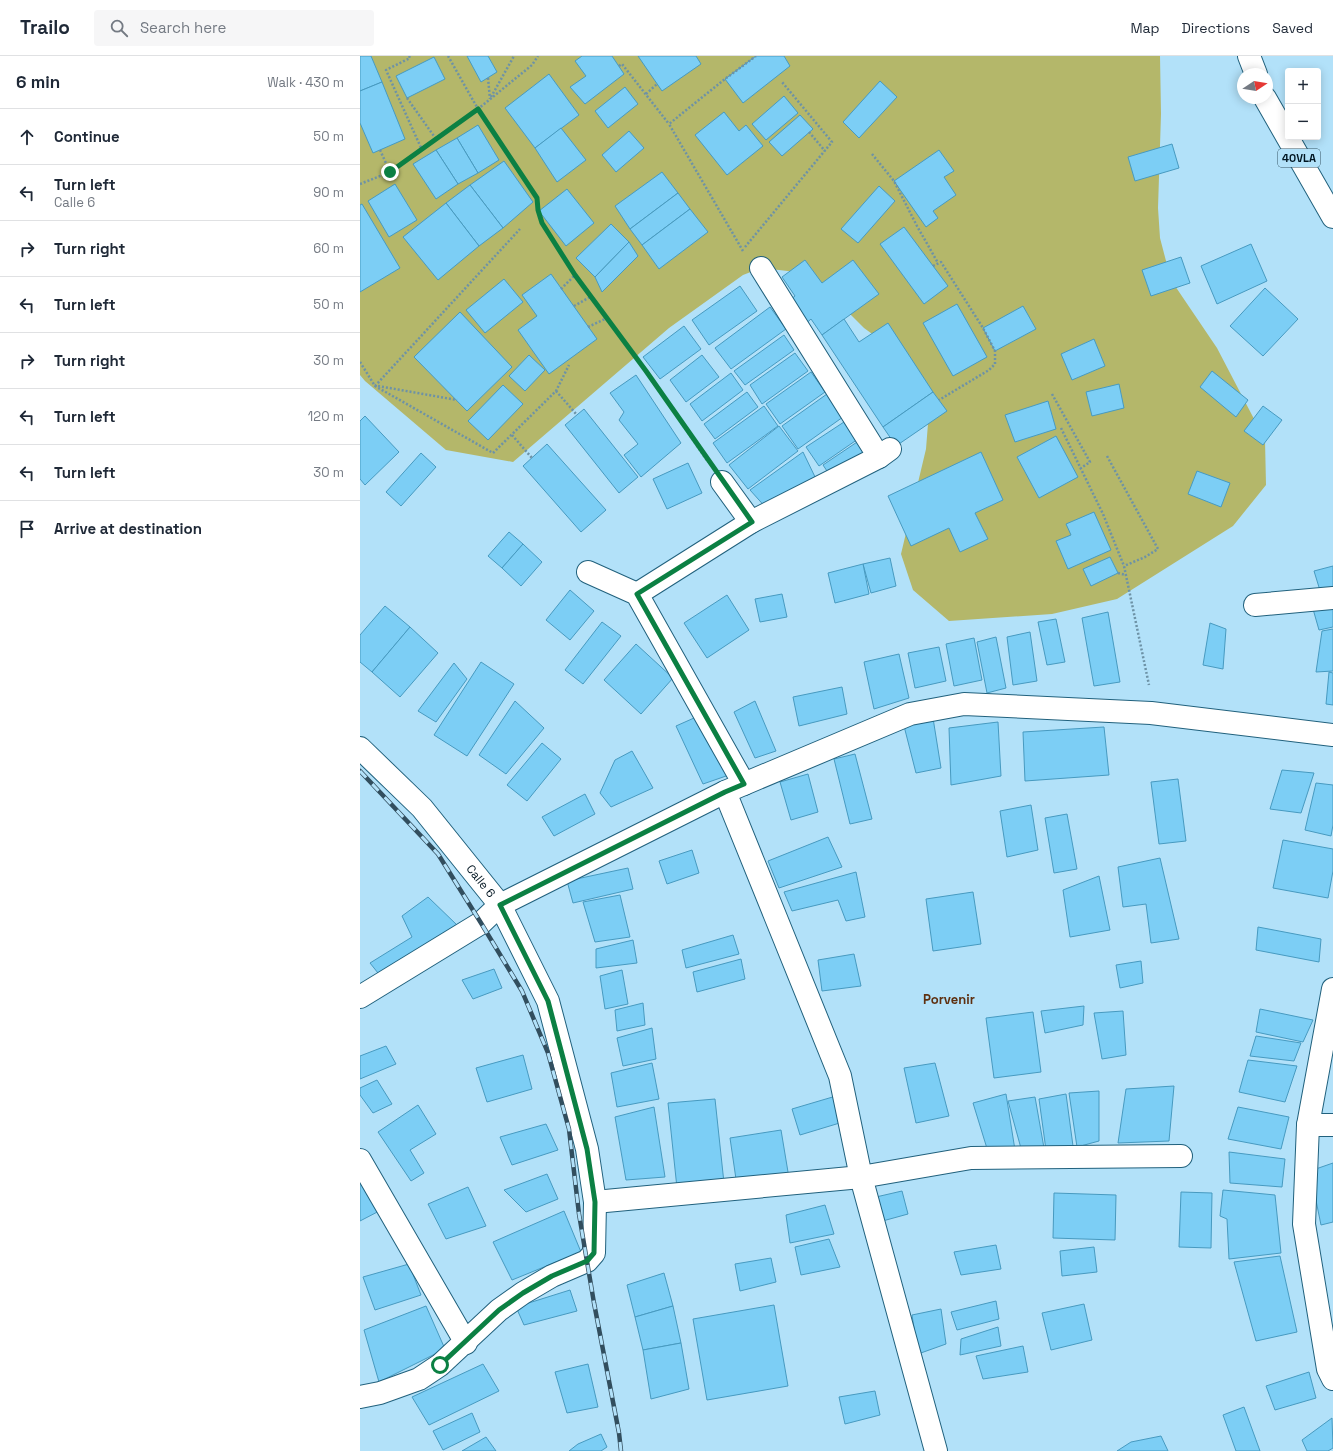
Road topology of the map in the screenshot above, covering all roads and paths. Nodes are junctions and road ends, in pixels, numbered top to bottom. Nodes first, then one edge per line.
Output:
1 (409, 56) edge
2 (448, 56) edge
3 (514, 56) edge
4 (538, 56) edge
5 (756, 56) edge
6 (1249, 56) edge
7 (619, 66) dead end
8 (1254, 68) edge
9 (488, 78) dead end
10 (782, 82) dead end
11 (657, 84) dead end
12 (646, 94) junction
13 (407, 98) dead end
14 (490, 100) junction
15 (1268, 104) edge
16 (478, 109) junction
17 (669, 124) junction
18 (809, 132) dead end
19 (436, 139) junction
20 (380, 150) dead end
21 (422, 150) junction
22 (825, 151) junction
23 (872, 154) dead end
24 (390, 172) junction
25 (360, 184) edge
26 (1333, 217) edge
27 (520, 229) dead end
28 (938, 263) junction
29 (933, 266) dead end
30 (761, 268) dead end
31 (575, 275) junction
32 (561, 289) dead end
33 (592, 296) junction
34 (574, 306) dead end
35 (607, 318) junction
36 (588, 327) dead end
37 (360, 362) edge
38 (569, 365) dead end
39 (375, 386) junction
40 (556, 391) junction
41 (1052, 394) dead end
42 (457, 400) dead end
43 (939, 400) dead end
44 (577, 415) dead end
45 (1061, 428) dead end
46 (512, 434) junction
47 (1107, 456) dead end
48 (532, 458) dead end
49 (1081, 468) junction
50 (722, 482) joint
51 (752, 522) junction
52 (1124, 566) junction
53 (588, 572) dead end
54 (1118, 573) dead end
55 (1126, 575) junction
56 (637, 594) junction
57 (1333, 598) edge
58 (1255, 605) dead end
59 (1149, 685) dead end
60 (1333, 735) edge
61 (360, 748) edge
62 (735, 788) junction
63 (500, 905) junction
64 (1333, 989) edge
65 (360, 997) edge
66 (1308, 1126) junction
67 (1333, 1126) edge
68 (1181, 1156) dead end
69 (360, 1160) edge
70 (861, 1177) junction
71 (595, 1202) junction
72 (466, 1343) junction
73 (1333, 1379) edge
74 (360, 1397) edge
75 (936, 1451) edge

1 - 21 path
2 - 16 path
3 - 14 path
4 - 14 path
5 - 17 path
6 - 8 street
7 - 12 path
9 - 14 path
10 - 22 path
11 - 12 path
12 - 17 path
13 - 19 path
14 - 16 path
15 - 26 street, 40VLA
16 - 19 path
16 - 31 path
17 - 22 path
18 - 22 path
19 - 21 path
20 - 24 path
21 - 24 path
23 - 28 path
24 - 25 path
27 - 39 path
28 - 29 path
28 - 43 path
30 - 51 street
31 - 32 path
31 - 33 path
33 - 34 path
33 - 35 path
35 - 36 path
35 - 50 path
37 - 39 path
38 - 40 path
39 - 42 path
39 - 46 path
40 - 44 path
40 - 46 path
41 - 49 path
45 - 49 path
46 - 48 path
47 - 52 path
49 - 52 path
50 - 51 street
51 - 56 street
52 - 55 path
53 - 56 street
54 - 55 path
55 - 59 path
56 - 62 street
57 - 58 street
60 - 62 street
61 - 63 street, Calle 6
62 - 63 street
62 - 70 street
63 - 65 street
63 - 71 street, Calle 6
64 - 66 street
66 - 67 street
66 - 73 street
68 - 70 street
69 - 72 street
70 - 71 street
70 - 75 street
71 - 72 street, Calle 6
72 - 74 street

